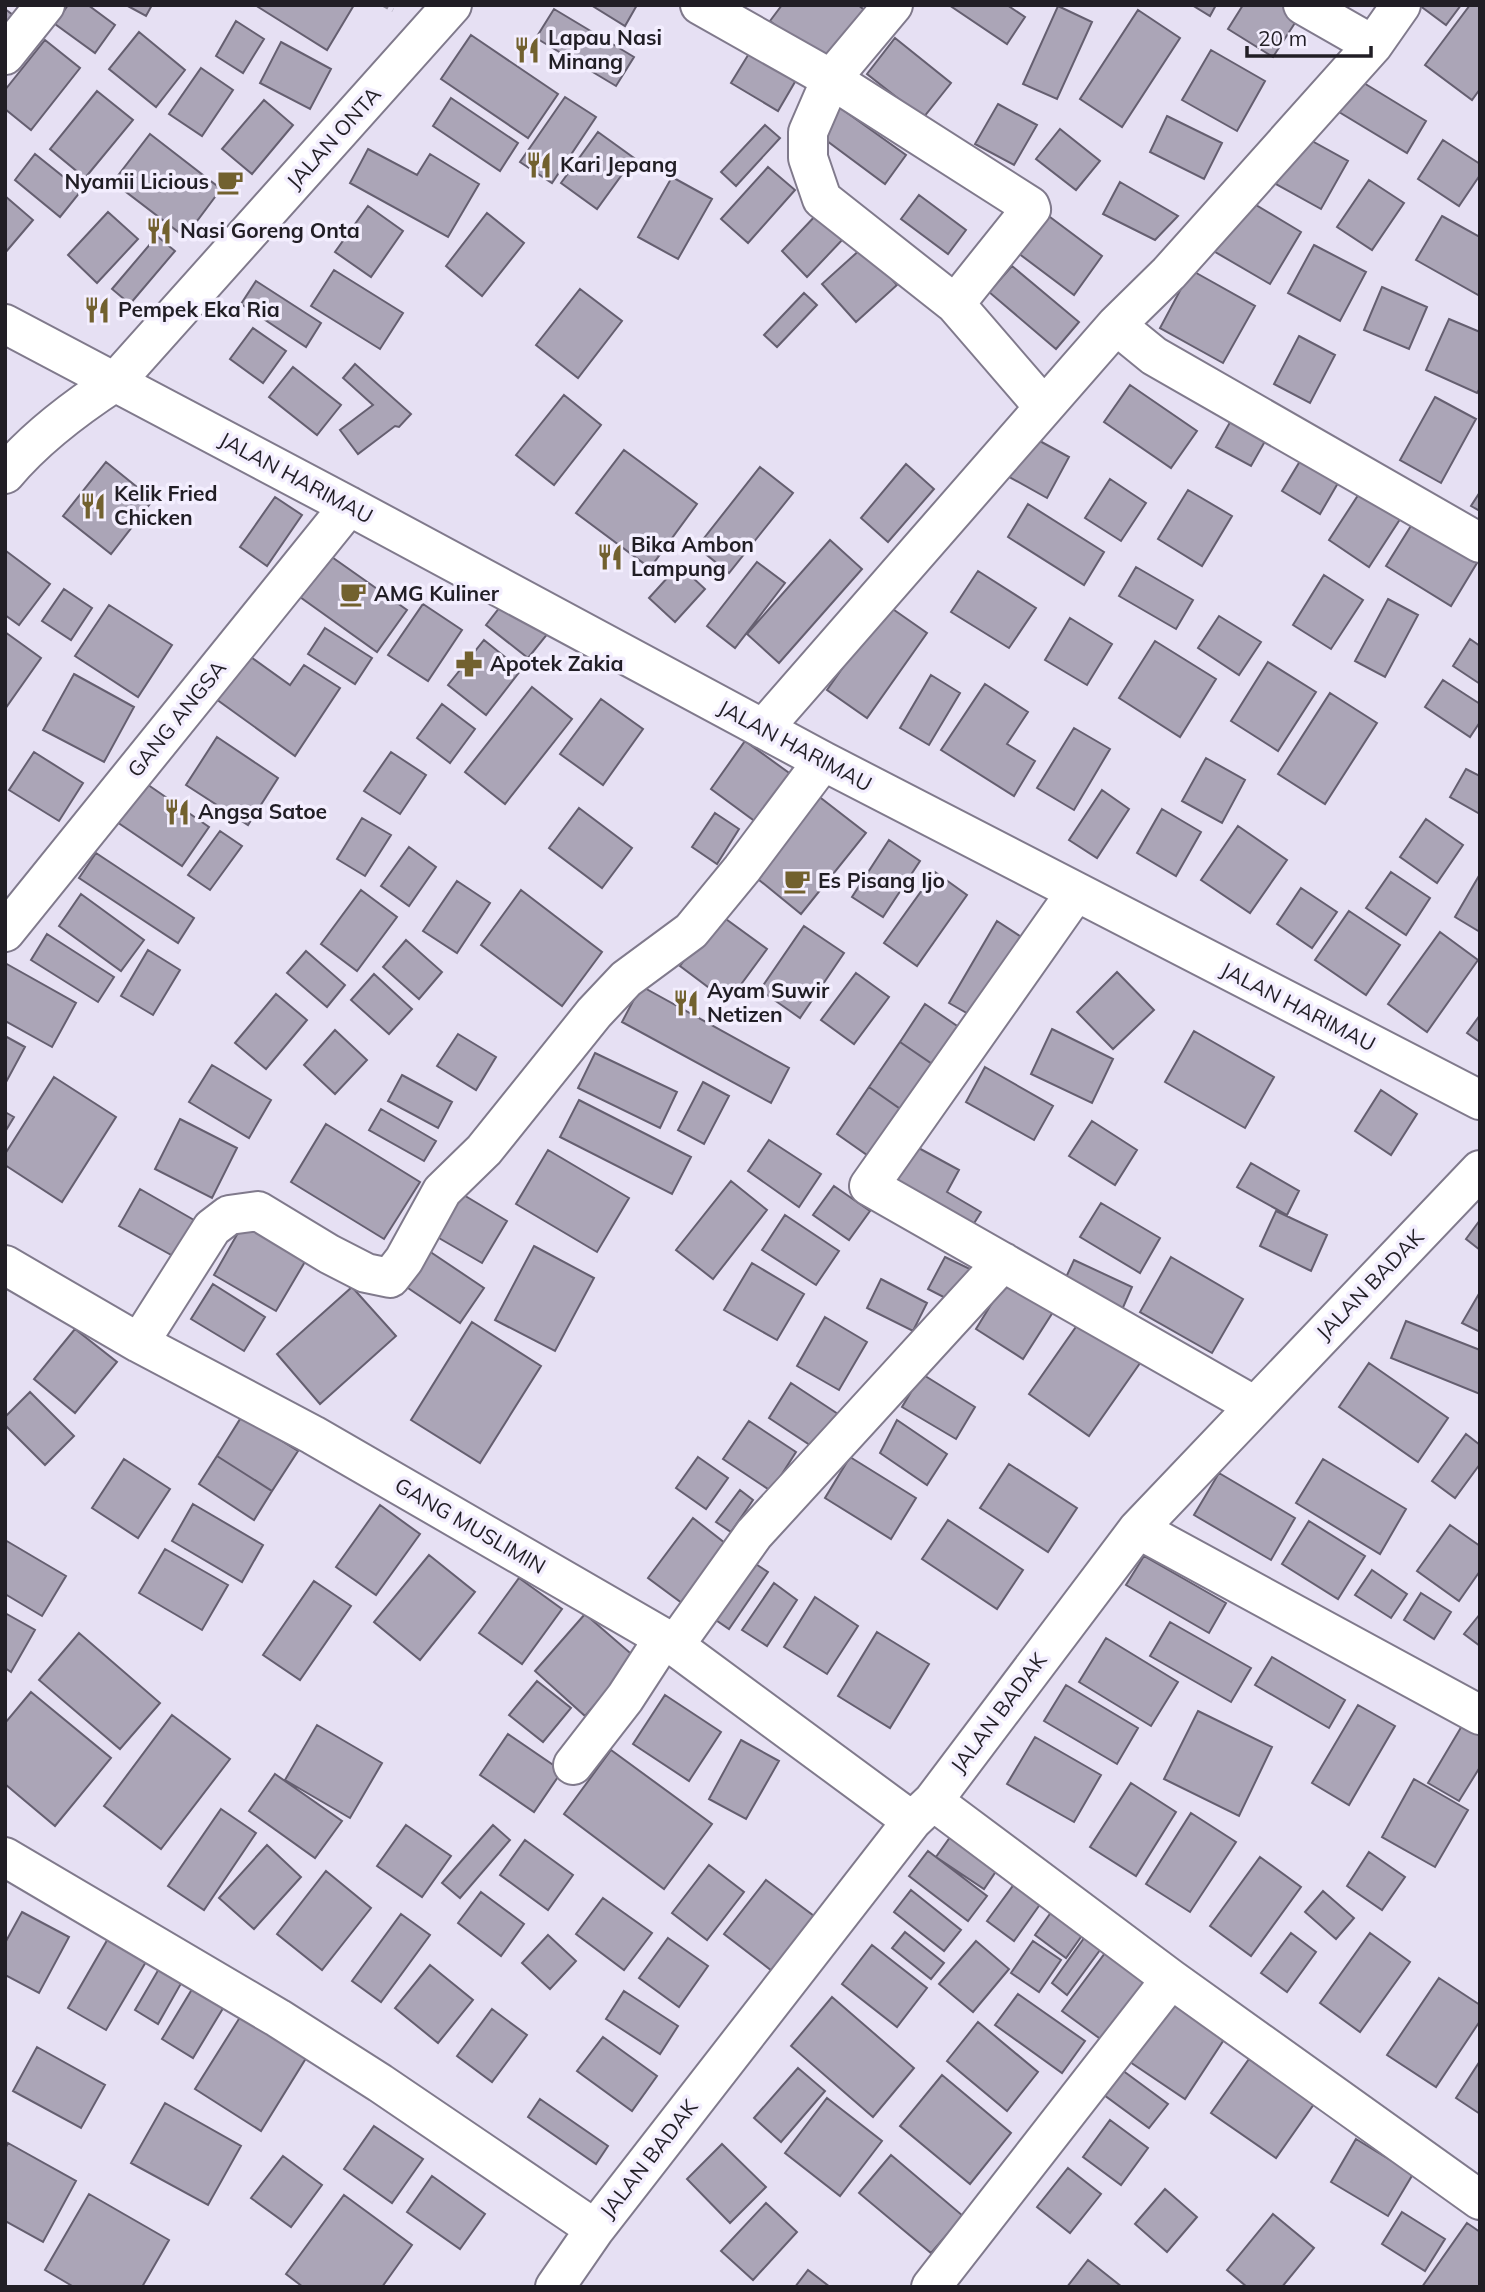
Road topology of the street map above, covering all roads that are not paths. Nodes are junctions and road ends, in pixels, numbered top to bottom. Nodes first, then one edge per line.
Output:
1 (45, 5) edge
2 (452, 5) edge
3 (700, 5) edge
4 (893, 5) edge
5 (1303, 5) edge
6 (1401, 5) edge
7 (1373, 45) junction
8 (5, 55) edge
9 (831, 79) junction
10 (955, 304) junction
11 (5, 324) edge
12 (1116, 325) junction
13 (116, 382) junction
14 (1044, 407) junction
15 (5, 474) edge
16 (349, 506) junction
17 (1480, 543) edge
18 (763, 729) junction
19 (823, 761) junction
20 (1076, 892) junction
21 (5, 932) edge
22 (1480, 1100) edge
23 (1480, 1170) edge
24 (1003, 1262) junction
25 (5, 1265) edge
26 (139, 1343) junction
27 (1255, 1406) junction
28 (1138, 1529) junction
29 (669, 1642) junction
30 (1480, 1716) edge
31 (573, 1765) dead end
32 (923, 1811) junction
33 (5, 1857) edge
34 (1171, 1979) junction
35 (1480, 2200) edge
36 (594, 2228) junction
37 (555, 2287) edge
38 (931, 2287) edge

1 - 8 street
2 - 13 street, JALAN ONTA
3 - 9 street
4 - 9 street
5 - 7 street
6 - 7 street
7 - 12 street
9 - 10 street
9 - 10 street
10 - 14 street
11 - 13 street, JALAN HARIMAU
12 - 14 street
12 - 17 street
13 - 15 street, JALAN ONTA
13 - 16 street, JALAN HARIMAU
14 - 18 street
16 - 18 street, JALAN HARIMAU
16 - 21 street, GANG ANGSA
18 - 19 street, JALAN HARIMAU
19 - 20 street, JALAN HARIMAU
19 - 26 street
20 - 22 street, JALAN HARIMAU
20 - 24 street
23 - 27 street, JALAN BADAK
24 - 27 street
24 - 29 street
25 - 26 street, GANG MUSLIMIN
26 - 29 street, GANG MUSLIMIN
27 - 28 street, JALAN BADAK
28 - 30 street
28 - 32 street, JALAN BADAK
29 - 31 street
29 - 32 street, GANG MUSLIMIN
32 - 34 street, GANG MUSLIMIN
32 - 36 street, JALAN BADAK
33 - 36 street
34 - 35 street, GANG MUSLIMIN
34 - 38 street
36 - 37 street, JALAN BADAK

